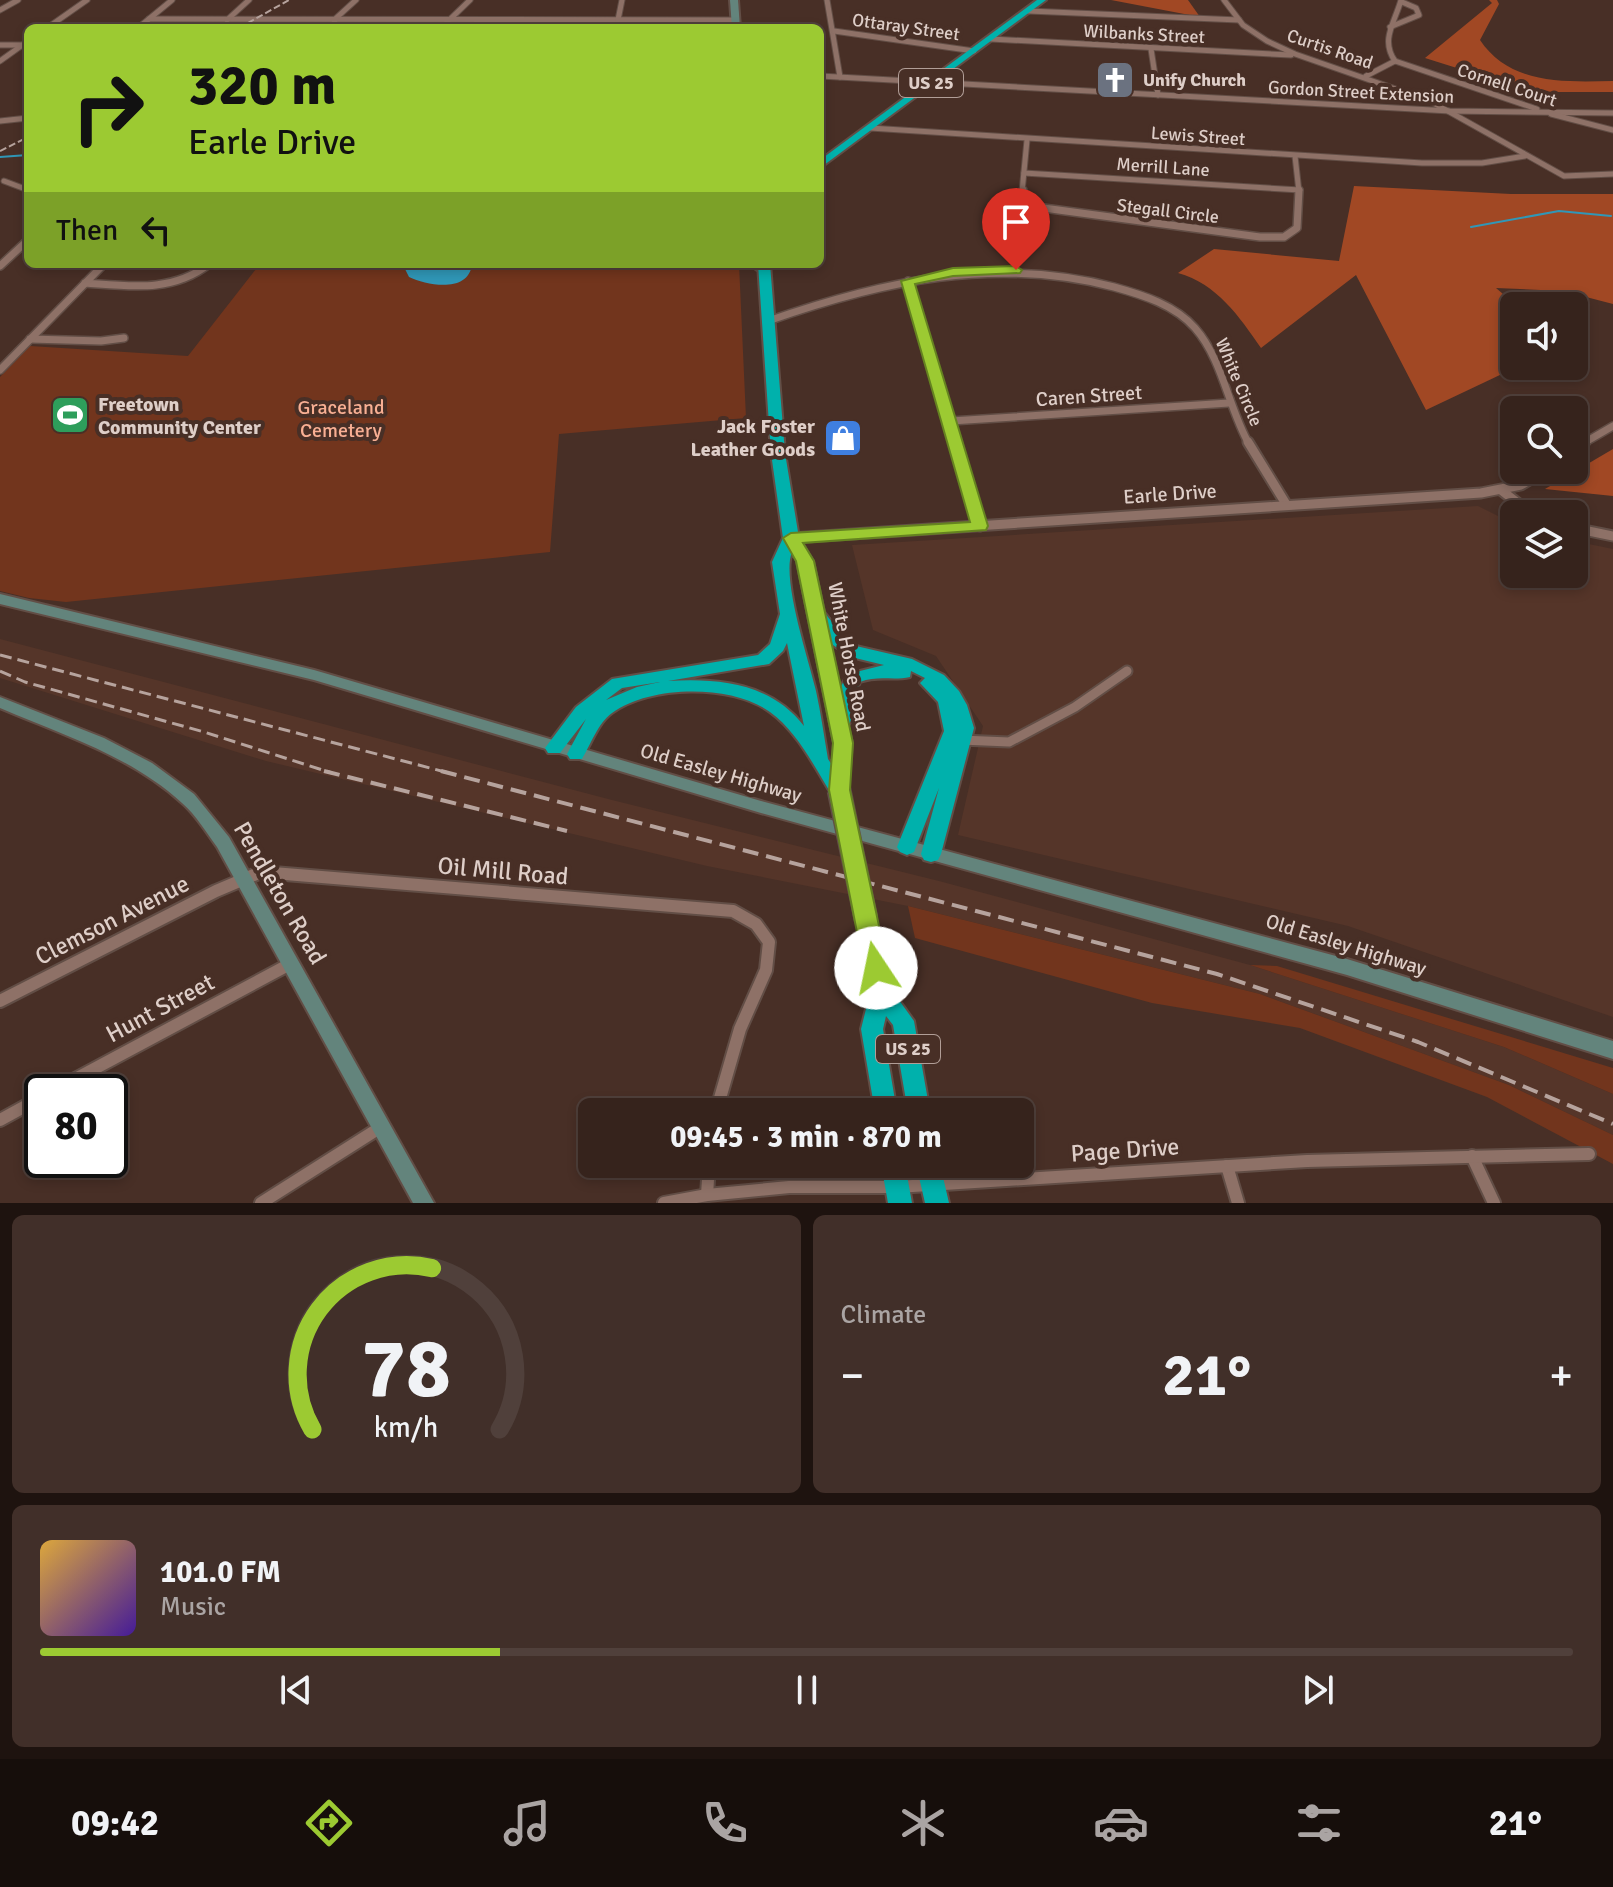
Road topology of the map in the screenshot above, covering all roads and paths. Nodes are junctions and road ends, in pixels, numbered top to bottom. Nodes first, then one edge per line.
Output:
1 (18, 0) edge
2 (87, 0) edge
3 (172, 0) edge
4 (249, 0) edge
5 (356, 0) edge
6 (470, 0) edge
7 (622, 0) edge
8 (734, 0) edge
9 (827, 0) edge
10 (1042, 0) edge
11 (1224, 0) edge
12 (1402, 1) edge
13 (0, 10) edge
14 (1029, 11) junction
15 (149, 19) junction
16 (227, 20) junction
17 (334, 20) junction
18 (579, 20) junction
19 (618, 20) junction
20 (644, 20) junction
21 (1239, 20) junction
22 (258, 21) junction
23 (449, 21) junction
24 (53, 24) edge
25 (143, 24) edge
26 (252, 24) edge
27 (336, 24) edge
28 (446, 24) edge
29 (576, 24) edge
30 (644, 24) edge
31 (736, 24) edge
32 (1390, 27) junction
33 (834, 31) junction
34 (991, 39) junction
35 (0, 45) edge
36 (22, 45) joint
37 (1151, 49) junction
38 (974, 51) junction
39 (1295, 54) junction
40 (0, 61) edge
41 (1395, 61) junction
42 (824, 76) edge
43 (1366, 76) junction
44 (840, 77) junction
45 (931, 83) junction
46 (1158, 95) junction
47 (1540, 110) junction
48 (1450, 111) junction
49 (1613, 113) edge
50 (24, 118) edge
51 (0, 121) edge
52 (870, 128) junction
53 (1613, 130) edge
54 (1027, 140) junction
55 (1295, 156) junction
56 (1525, 156) junction
57 (824, 162) edge
58 (1024, 173) junction
59 (1613, 174) edge
60 (4, 183) edge
61 (24, 189) edge
62 (1300, 190) junction
63 (24, 244) edge
64 (0, 266) edge
65 (100, 268) edge
66 (203, 268) edge
67 (760, 268) edge
68 (908, 281) junction
69 (85, 283) junction
70 (768, 321) junction
71 (124, 338) dead end
72 (30, 339) junction
73 (0, 370) edge
74 (1229, 403) junction
75 (951, 421) junction
76 (1613, 426) edge
77 (1588, 440) edge
78 (1520, 484) edge
79 (1501, 490) junction
80 (1514, 500) edge
81 (1286, 504) junction
82 (980, 526) junction
83 (1588, 531) edge
84 (1613, 536) edge
85 (791, 538) junction
86 (0, 599) edge
87 (815, 607) junction
88 (788, 614) junction
89 (1127, 671) dead end
90 (0, 702) edge
91 (956, 739) junction
92 (843, 743) junction
93 (554, 748) junction
94 (576, 754) junction
95 (819, 760) junction
96 (839, 790) junction
97 (907, 847) junction
98 (931, 854) junction
99 (244, 879) junction
100 (290, 964) junction
101 (881, 993) junction
102 (0, 1001) edge
103 (1613, 1050) edge
104 (85, 1074) edge
105 (720, 1098) edge
106 (884, 1098) edge
107 (917, 1098) edge
108 (24, 1107) edge
109 (0, 1120) edge
110 (381, 1127) junction
111 (1589, 1154) dead end
112 (1472, 1156) junction
113 (1227, 1166) junction
114 (708, 1178) edge
115 (932, 1183) edge
116 (897, 1185) edge
117 (707, 1195) junction
118 (261, 1203) edge
119 (424, 1203) edge
120 (664, 1203) edge
121 (1238, 1203) edge
122 (1494, 1203) edge

1 - 13 street
2 - 24 street
3 - 15 street
4 - 16 street
5 - 17 street
6 - 23 street
7 - 19 street
8 - 31 main road
9 - 33 street
10 - 14 highway, US 25
11 - 21 street, Curtis Road
12 - 32 street
12 - 32 street
14 - 21 street
14 - 34 highway, US 25
15 - 16 street
15 - 25 street
16 - 22 street
17 - 22 street
17 - 23 street
17 - 27 street
18 - 19 street
18 - 23 street
18 - 29 street
19 - 20 street
20 - 30 street
20 - 31 street
21 - 39 street, Curtis Road
22 - 26 street
23 - 28 street
32 - 41 street
33 - 38 street, Ottaray Street
33 - 44 street
34 - 37 street, Wilbanks Street
34 - 38 highway, US 25
35 - 36 street
36 - 40 street
37 - 39 street, Wilbanks Street
37 - 46 street
38 - 45 highway, US 25
39 - 43 street, Curtis Road
41 - 43 street
41 - 47 street, Cornell Court
42 - 44 street, Gordon Street Extension
43 - 48 street, Curtis Road
44 - 45 street, Gordon Street Extension
45 - 46 street, Gordon Street Extension
45 - 52 highway, US 25
46 - 48 street, Gordon Street Extension
47 - 48 street, Gordon Street Extension
47 - 49 street, Gordon Street Extension
47 - 53 street, Cornell Court
48 - 56 street, Curtis Road
50 - 51 street
52 - 54 street, Lewis Street
52 - 57 highway, US 25
54 - 55 street, Lewis Street
54 - 58 street, Stegall Circle
55 - 56 street, Lewis Street
55 - 62 street, Stegall Circle
56 - 59 street, Curtis Road
58 - 62 street, Merrill Lane
58 - 62 street, Stegall Circle
60 - 61 street
63 - 64 street
65 - 69 street
66 - 69 street
67 - 70 highway, White Horse Road / US 25
68 - 70 street, White Circle
68 - 74 street, White Circle
68 - 75 street
69 - 72 street
70 - 85 highway, White Horse Road / US 25
71 - 72 street
72 - 73 street
74 - 75 street, Caren Street
74 - 81 street, White Circle
75 - 82 street
76 - 77 street
78 - 79 street, Earle Drive
79 - 80 street
79 - 81 street, Earle Drive
81 - 82 street, Earle Drive
82 - 85 street, Earle Drive
83 - 84 street
85 - 87 highway, White Horse Road / US 25
85 - 88 highway, White Horse Road / US 25
86 - 93 main road, Old Easley Highway
87 - 91 highway
87 - 92 highway, White Horse Road / US 25
88 - 93 highway
88 - 95 highway, White Horse Road / US 25
89 - 91 street
90 - 99 main road, Pendleton Road
91 - 92 highway
91 - 97 highway
91 - 98 highway
92 - 96 highway, White Horse Road / US 25
93 - 94 main road, Old Easley Highway
94 - 95 highway
94 - 97 main road, Old Easley Highway
95 - 96 highway, White Horse Road / US 25
96 - 101 highway, White Horse Road / US 25, bridge
97 - 98 main road, Old Easley Highway
98 - 103 main road, Old Easley Highway
99 - 100 main road, Pendleton Road
99 - 102 street, Clemson Avenue
99 - 105 street, Oil Mill Road
100 - 104 street, Hunt Street
100 - 110 main road, Pendleton Road
101 - 106 highway, White Horse Road / US 25
101 - 107 highway, White Horse Road / US 25
108 - 109 street
110 - 118 street
110 - 119 main road, Pendleton Road
111 - 112 street, Page Drive
112 - 113 street, Page Drive
112 - 122 street
113 - 115 street, Page Drive
113 - 121 street
114 - 117 street
115 - 116 street, Page Drive
116 - 117 street, Page Drive
117 - 120 street, Page Drive

